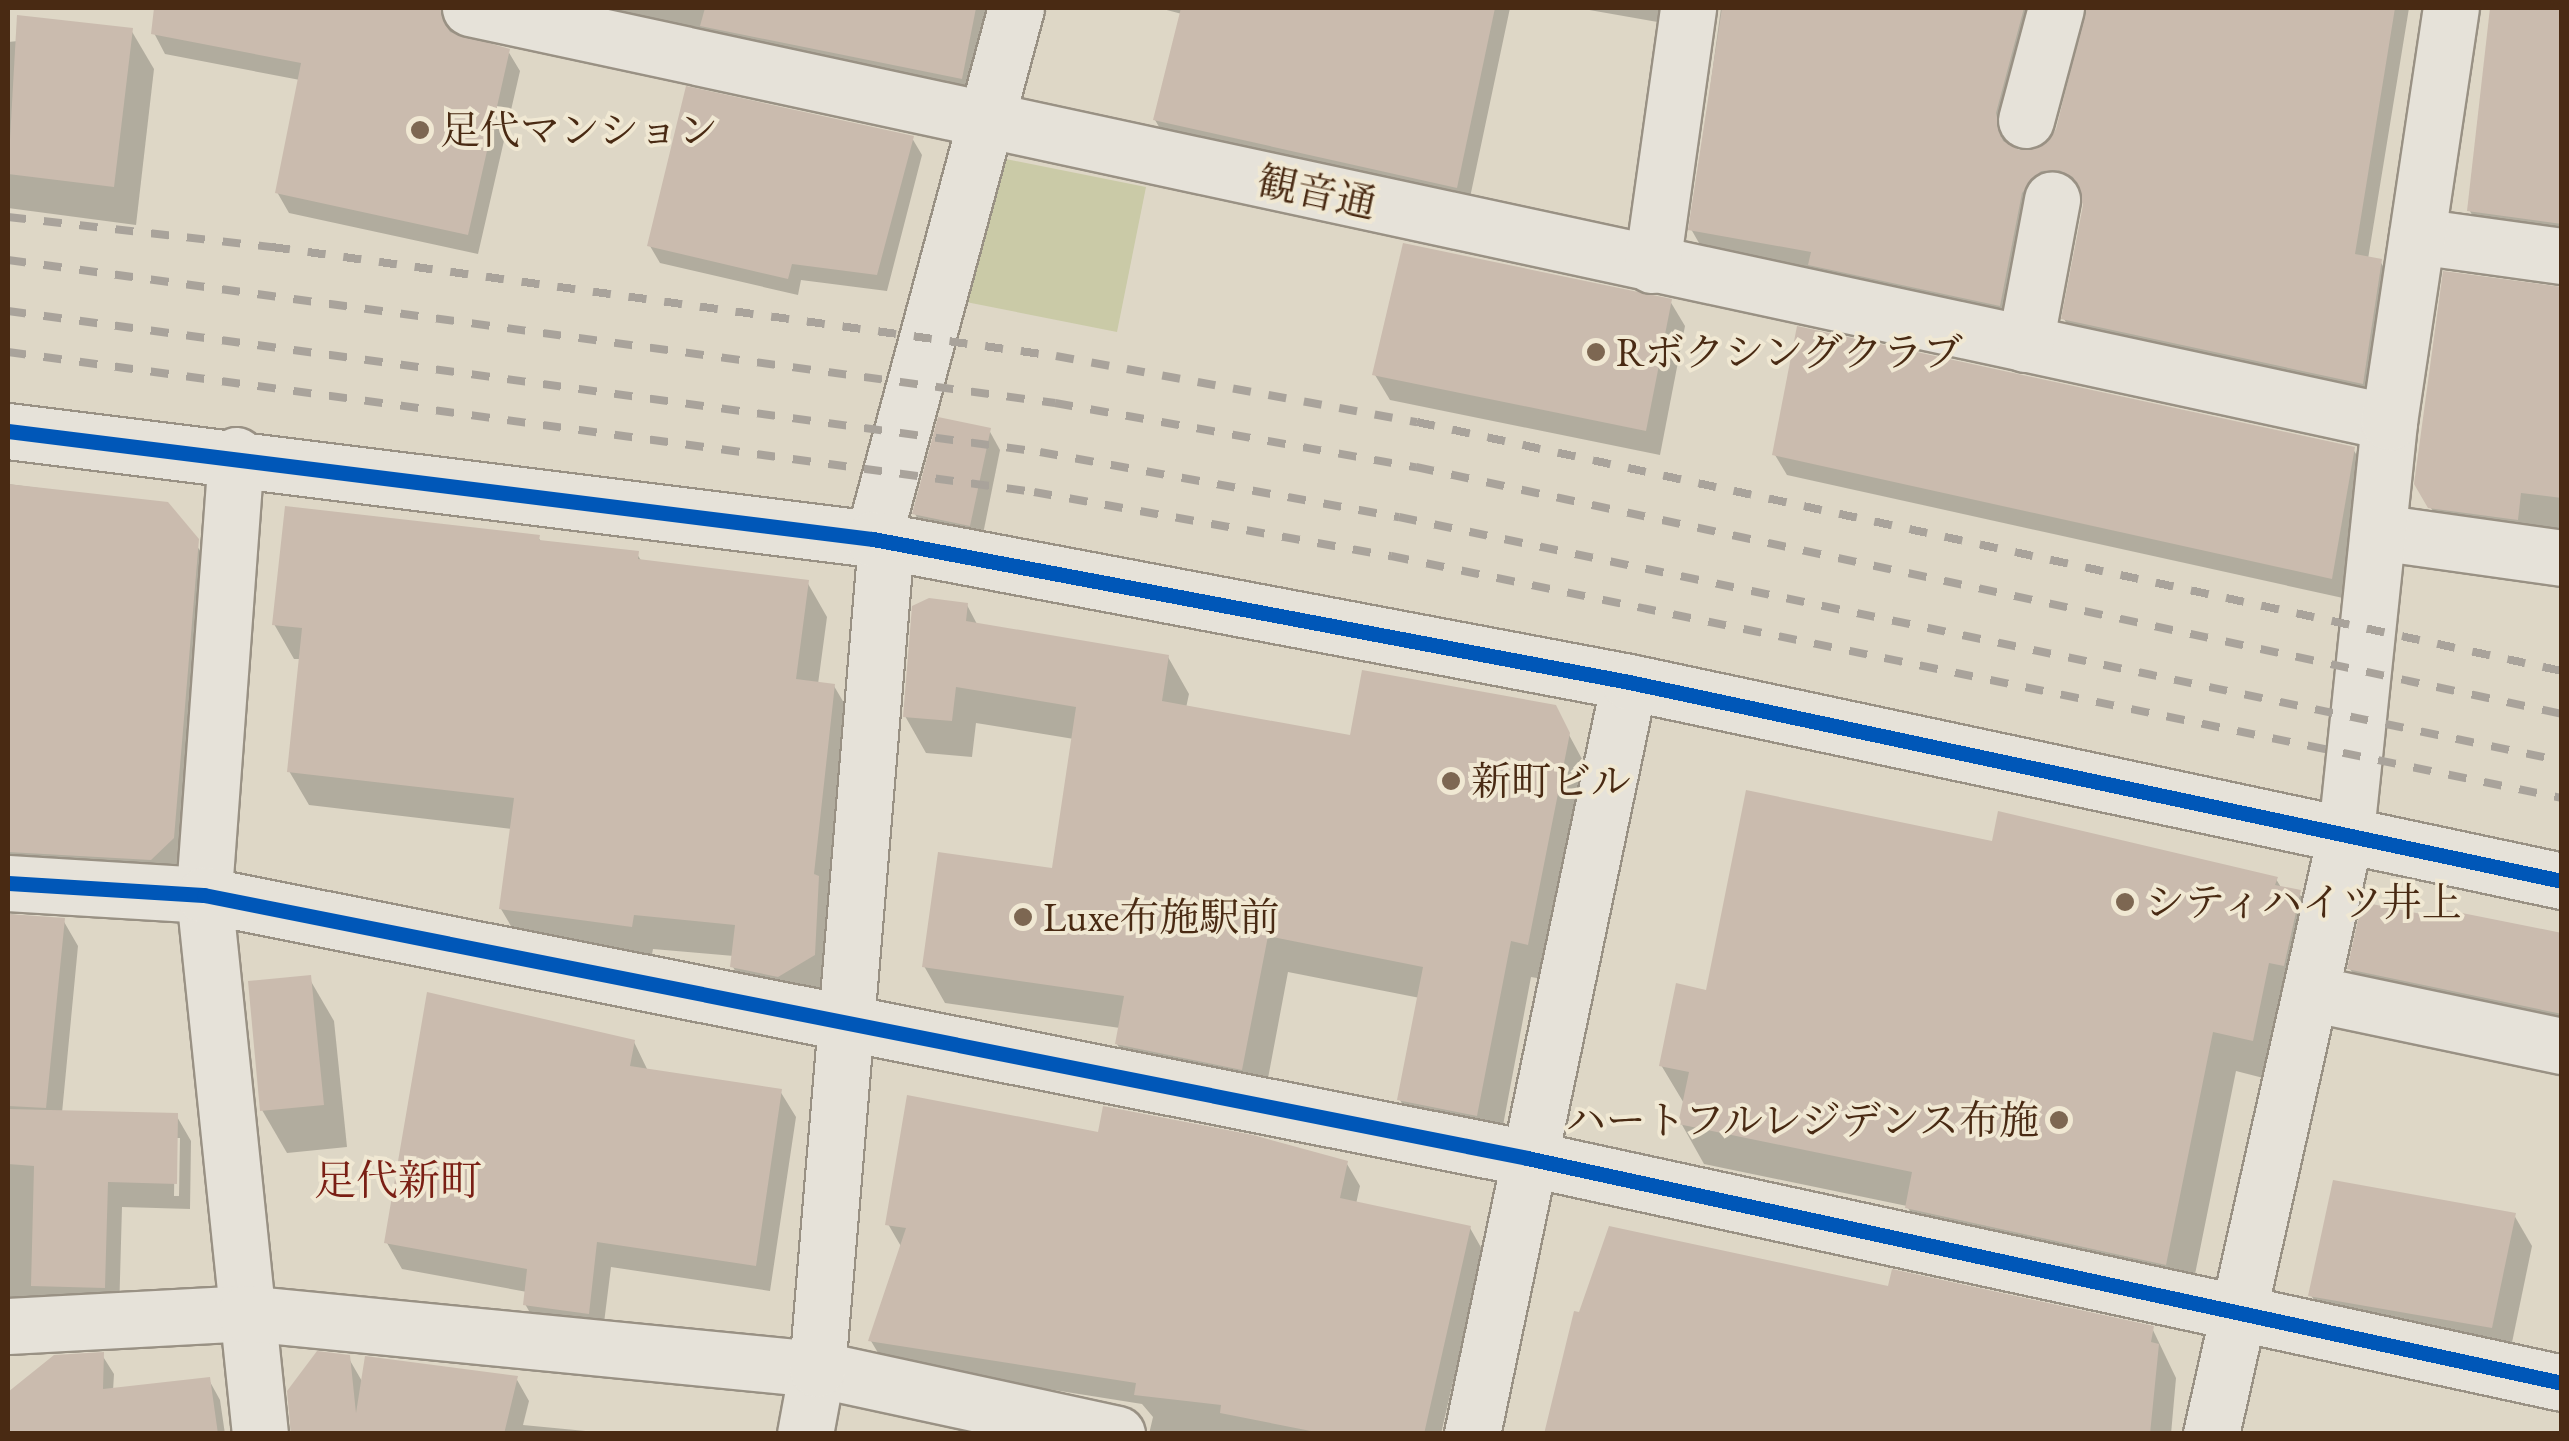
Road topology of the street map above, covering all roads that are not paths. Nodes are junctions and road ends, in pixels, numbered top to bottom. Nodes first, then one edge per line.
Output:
1 (470, 8) edge
2 (1016, 8) edge
3 (1688, 8) edge
4 (2056, 8) edge
5 (2450, 8) edge
6 (982, 120) junction
7 (2026, 120) dead end
8 (2052, 200) dead end
9 (2417, 236) junction
10 (2562, 256) edge
11 (1652, 265) junction
12 (2024, 344) junction
13 (2389, 422) junction
14 (8, 431) edge
15 (236, 455) junction
16 (2378, 532) junction
17 (880, 540) junction
18 (2562, 558) edge
19 (1629, 682) junction
20 (2346, 832) junction
21 (2562, 881) edge
22 (8, 883) edge
23 (204, 895) junction
24 (2310, 992) junction
25 (842, 1022) junction
26 (2562, 1046) edge
27 (1527, 1158) junction
28 (2236, 1311) junction
29 (244, 1313) junction
30 (8, 1326) edge
31 (818, 1370) junction
32 (2562, 1383) edge
33 (260, 1434) edge
34 (805, 1434) edge
35 (1118, 1434) edge
36 (1472, 1434) edge
37 (2210, 1434) edge

1 - 6 street, 観音通
2 - 6 street
3 - 11 street
4 - 7 street
5 - 9 street
6 - 11 street, 観音通
6 - 17 street
8 - 12 street
9 - 10 street
9 - 13 street
11 - 12 street, 観音通
12 - 13 street, 観音通
13 - 16 street
14 - 15 street
15 - 17 street
15 - 23 street
16 - 18 street
16 - 20 street
17 - 19 street
17 - 25 street
19 - 20 street
19 - 27 street
20 - 21 street
20 - 24 street
22 - 23 street
23 - 25 street
23 - 29 street
24 - 26 street
24 - 28 street
25 - 27 street
25 - 31 street
27 - 28 street
27 - 36 street
28 - 32 street
28 - 37 street
29 - 30 street
29 - 31 street
29 - 33 street
31 - 34 street
31 - 35 street

